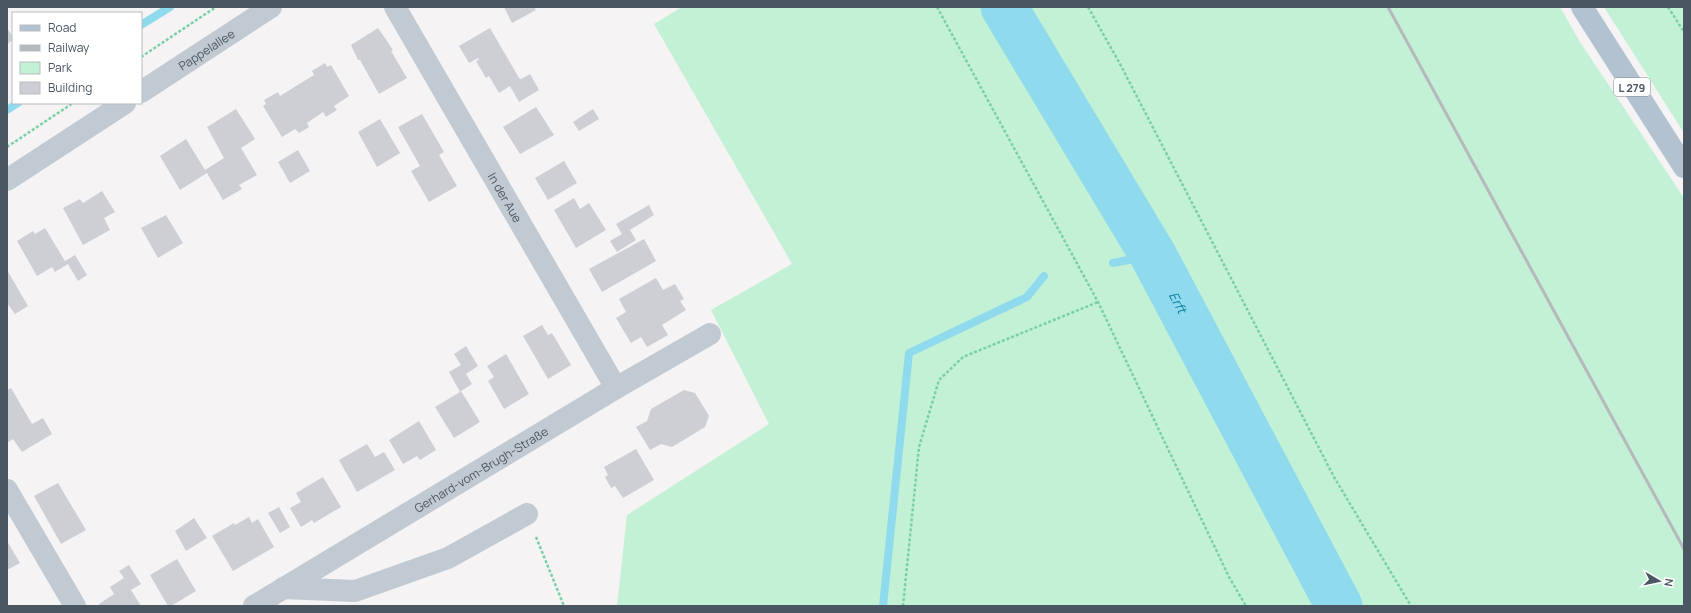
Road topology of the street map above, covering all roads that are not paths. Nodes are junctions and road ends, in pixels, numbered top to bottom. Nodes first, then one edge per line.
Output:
1 (271, 7) edge
2 (395, 7) edge
3 (1582, 7) edge
4 (142, 91) edge
5 (123, 104) edge
6 (1684, 167) edge
7 (7, 180) edge
8 (710, 334) dead end
9 (616, 388) junction
10 (7, 490) edge
11 (527, 514) road end
12 (283, 588) junction
13 (76, 606) edge
14 (254, 606) edge

1 - 4 street, Pappelallee
2 - 9 street, In der Aue
3 - 6 main road, L 279
5 - 7 street
8 - 9 street, Gerhard-vom-Brugh-Straße
9 - 12 street, Gerhard-vom-Brugh-Straße
10 - 13 street
11 - 12 street
12 - 14 street, Gerhard-vom-Brugh-Straße

